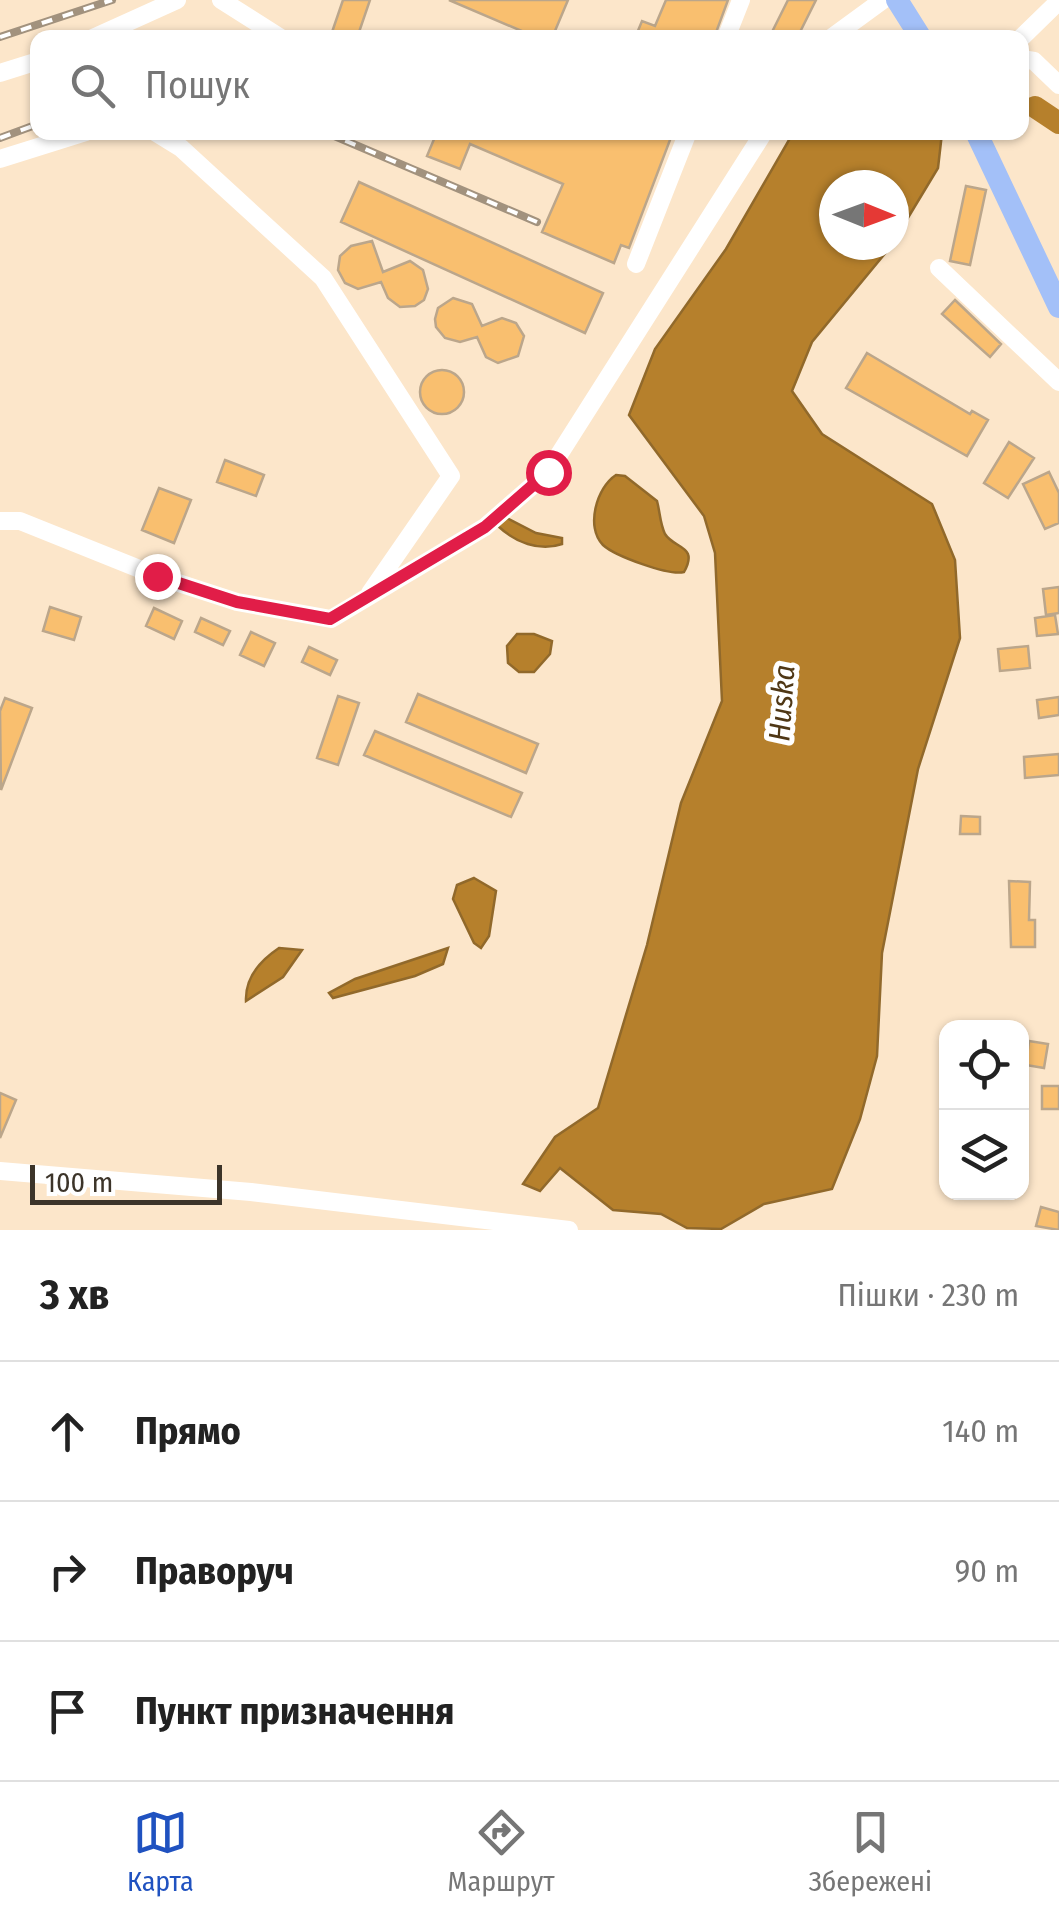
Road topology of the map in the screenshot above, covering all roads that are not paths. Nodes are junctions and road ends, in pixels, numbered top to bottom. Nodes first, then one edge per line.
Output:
1 (177, 0) edge
2 (220, 0) edge
3 (741, 0) edge
4 (883, 0) edge
5 (897, 0) edge
6 (1059, 1) edge
7 (111, 30) edge
8 (268, 30) edge
9 (729, 30) edge
10 (842, 30) edge
11 (916, 30) edge
12 (1029, 30) edge
13 (1029, 60) edge
14 (30, 64) edge
15 (0, 73) edge
16 (1059, 85) edge
17 (61, 140) edge
18 (168, 140) edge
19 (685, 140) edge
20 (759, 140) edge
21 (980, 140) edge
22 (0, 159) edge
23 (636, 264) dead end
24 (939, 268) dead end
25 (1059, 307) edge
26 (1059, 382) edge
27 (0, 521) edge
28 (367, 598) junction
29 (0, 1172) edge
30 (569, 1230) edge

1 - 7 street
2 - 8 street
3 - 9 street
4 - 10 street
5 - 11 main road
6 - 12 street
13 - 16 street
14 - 15 street
17 - 22 street
18 - 28 street
19 - 23 street
20 - 28 street
21 - 25 main road
24 - 26 street
27 - 28 street
29 - 30 street

